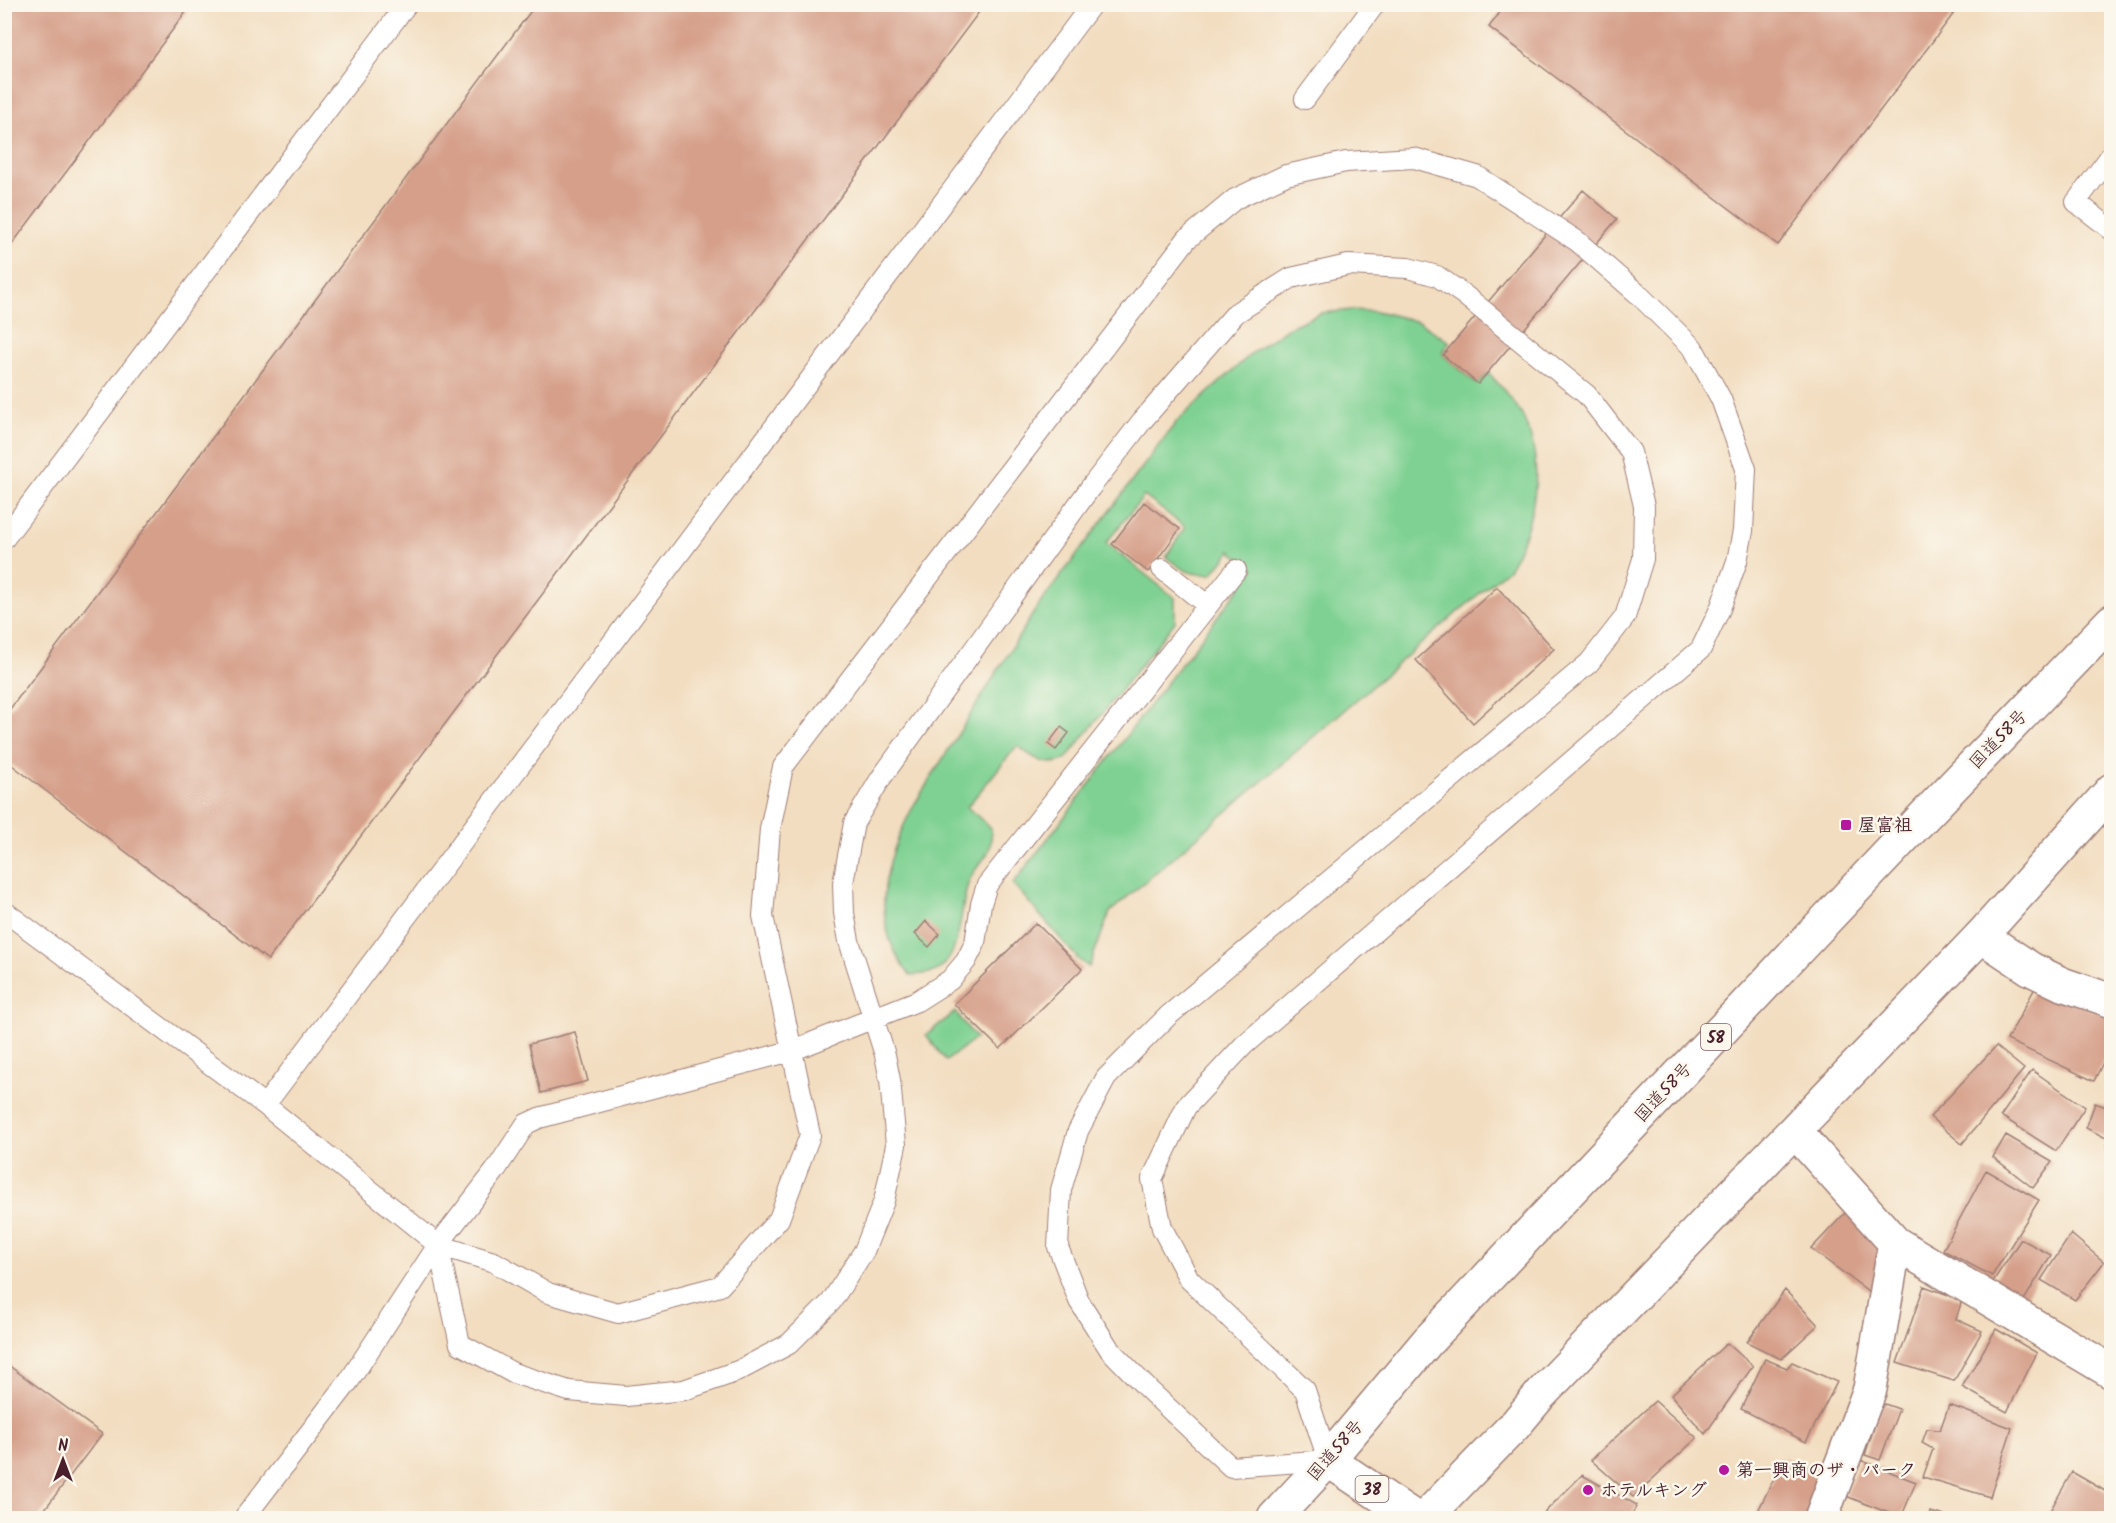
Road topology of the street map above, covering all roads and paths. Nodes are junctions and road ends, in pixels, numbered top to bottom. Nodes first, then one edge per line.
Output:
1 (407, 4) edge
2 (1092, 4) edge
3 (1375, 4) edge
4 (1305, 99) dead end
5 (2112, 154) edge
6 (2112, 230) edge
7 (4, 539) edge
8 (1162, 569) dead end
9 (1236, 570) dead end
10 (1207, 605) junction
11 (2112, 621) edge
12 (2112, 790) edge
13 (4, 911) edge
14 (1981, 936) junction
15 (2112, 1001) edge
16 (874, 1017) junction
17 (791, 1051) junction
18 (265, 1105) junction
19 (1795, 1131) junction
20 (1895, 1243) junction
21 (438, 1245) junction
22 (2112, 1372) edge
23 (1328, 1460) junction
24 (244, 1518) edge
25 (1274, 1518) edge
26 (1415, 1518) edge
27 (1425, 1518) edge
28 (1821, 1518) edge

1 - 7 lane
2 - 18 lane
3 - 4 lane
5 - 6 lane
8 - 10 lane
9 - 10 lane
10 - 16 lane
11 - 23 main road, 国道58号 / 58
12 - 14 main road
13 - 18 lane
14 - 15 main road
14 - 19 main road
16 - 17 lane
16 - 21 lane
16 - 23 lane
17 - 21 lane
17 - 21 lane
17 - 23 lane
18 - 21 lane
19 - 20 main road
19 - 27 main road
20 - 22 main road
20 - 28 main road
21 - 24 lane
23 - 25 main road, 国道58号 / 58
23 - 26 main road, 38

